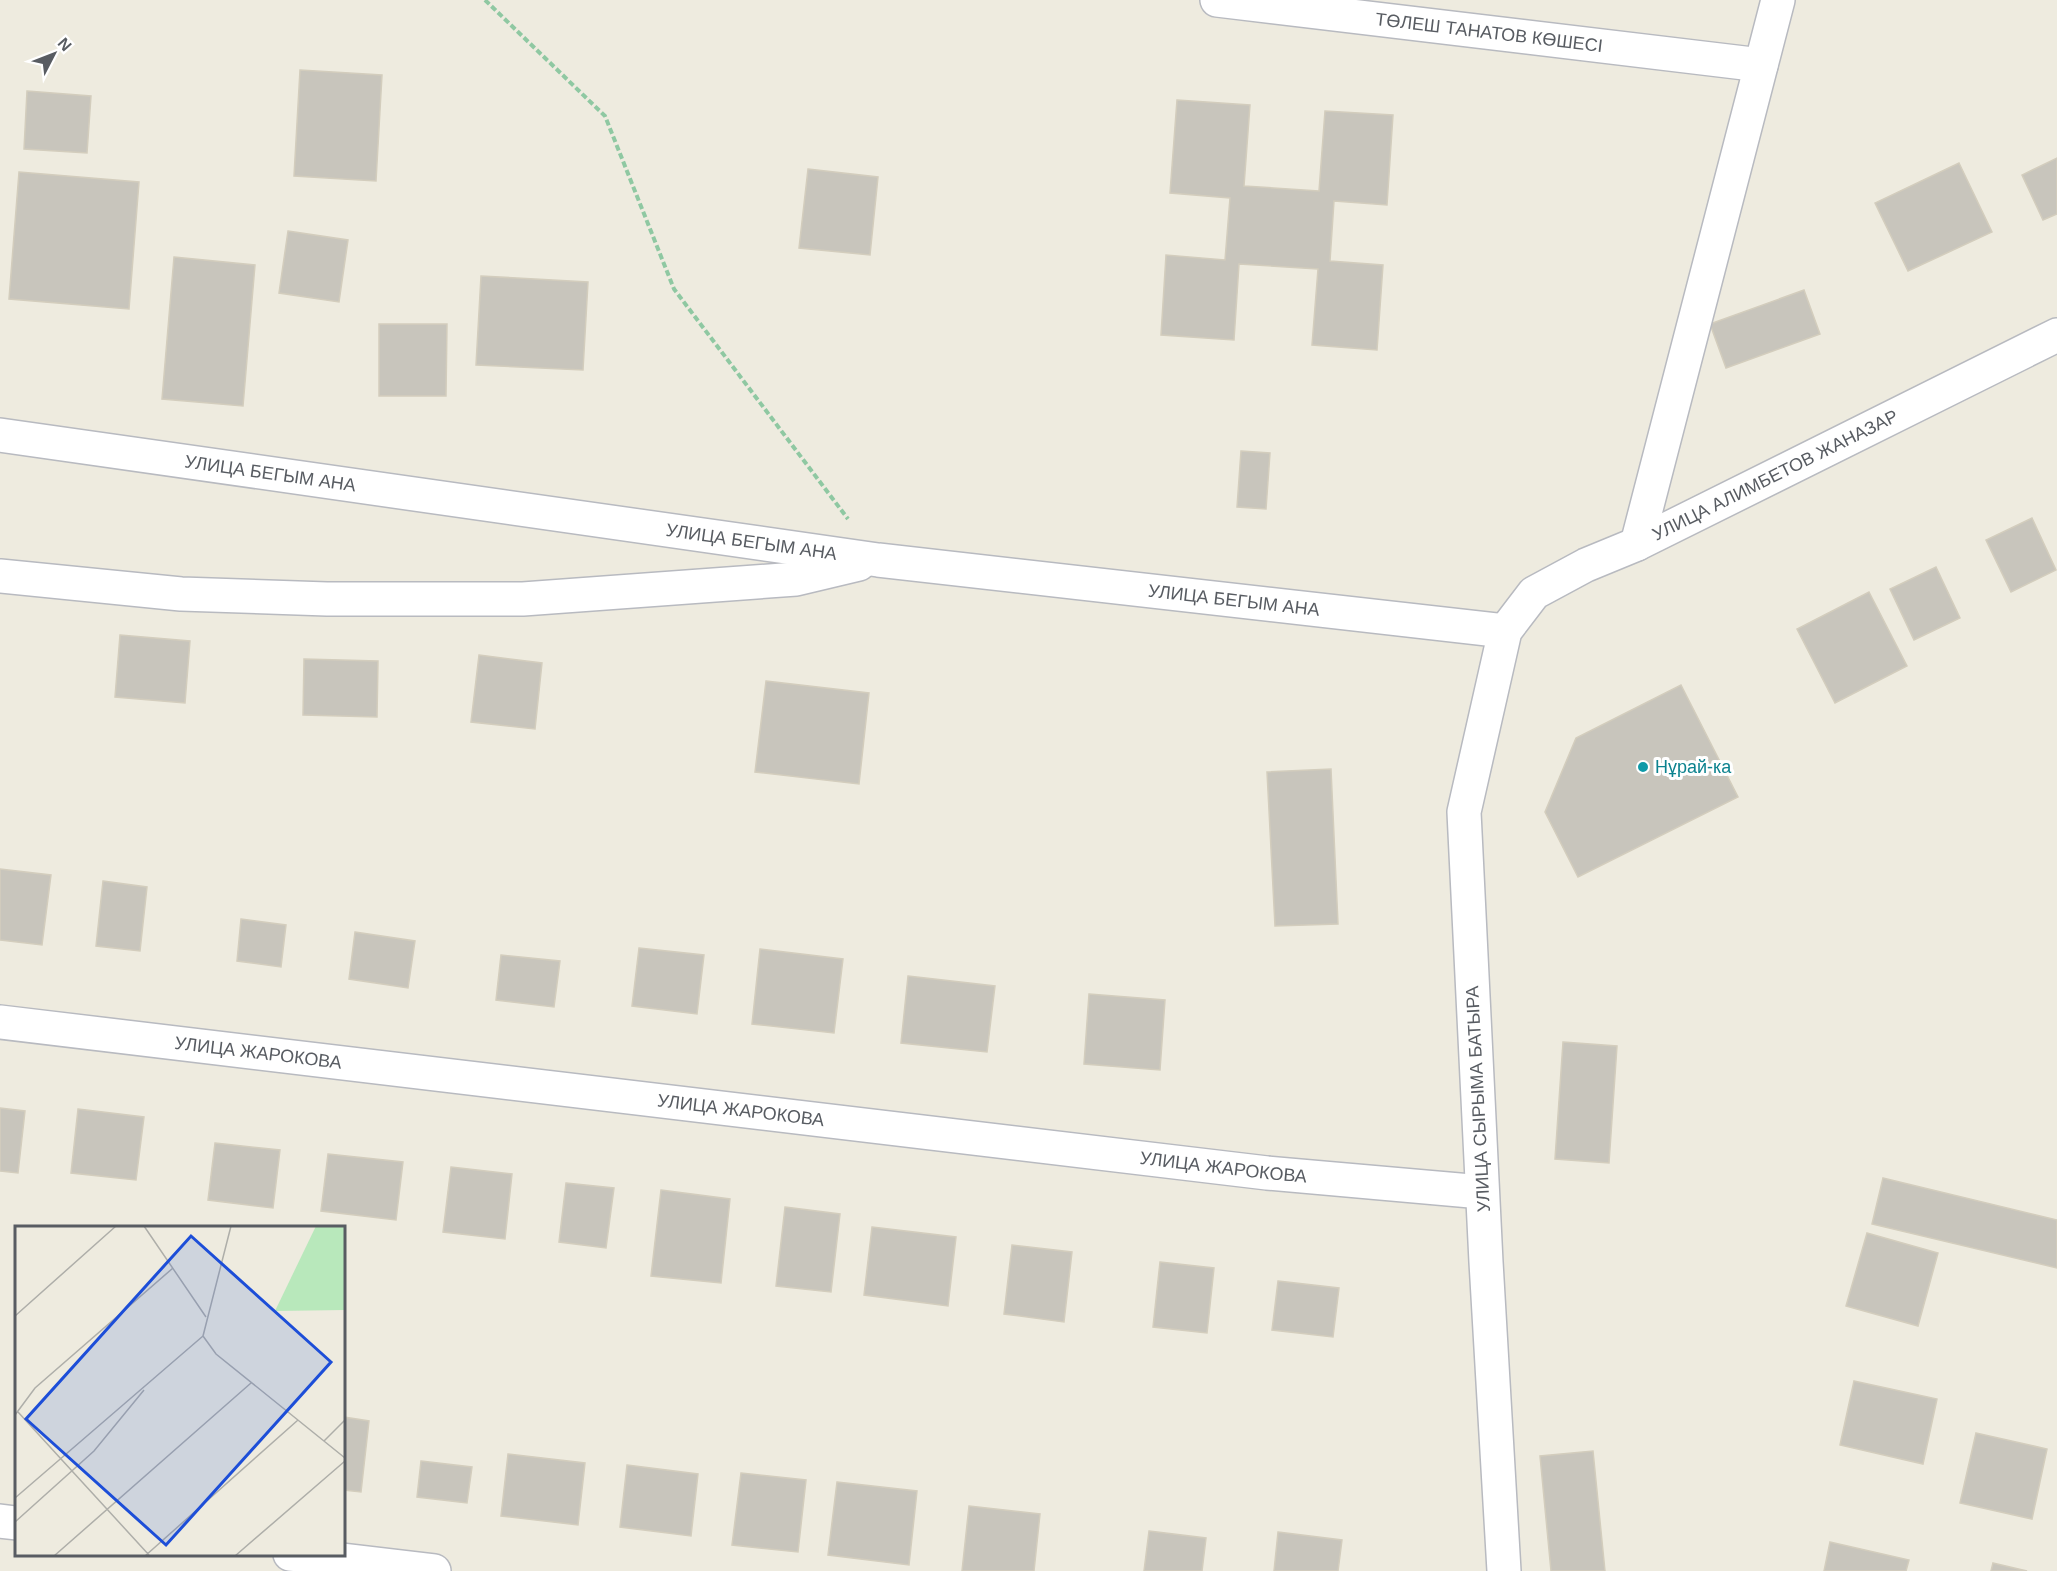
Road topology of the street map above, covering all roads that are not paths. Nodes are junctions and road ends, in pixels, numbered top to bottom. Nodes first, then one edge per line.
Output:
1 (1217, 0) edge
2 (1778, 0) edge
3 (1761, 65) junction
4 (2057, 335) edge
5 (0, 435) edge
6 (1637, 544) junction
7 (878, 560) junction
8 (0, 576) edge
9 (1505, 631) junction
10 (0, 1022) edge
11 (1482, 1192) junction
12 (0, 1521) edge
13 (15, 1523) edge
14 (307, 1556) edge
15 (434, 1571) edge
16 (1504, 1571) edge

1 - 3 street, ТӨЛЕШ ТАНАТОВ КӨШЕСІ
2 - 3 street
3 - 6 street
4 - 6 street, УЛИЦА АЛИМБЕТОВ ЖАНАЗАР
5 - 7 street, УЛИЦА БЕГЫМ АНА
6 - 9 street, УЛИЦА АЛИМБЕТОВ ЖАНАЗАР
7 - 8 street
7 - 9 street, УЛИЦА БЕГЫМ АНА
9 - 11 street, УЛИЦА СЫРЫМА БАТЫРА
10 - 11 street, УЛИЦА ЖАРОКОВА
11 - 16 street, УЛИЦА СЫРЫМА БАТЫРА
12 - 13 street
14 - 15 street

